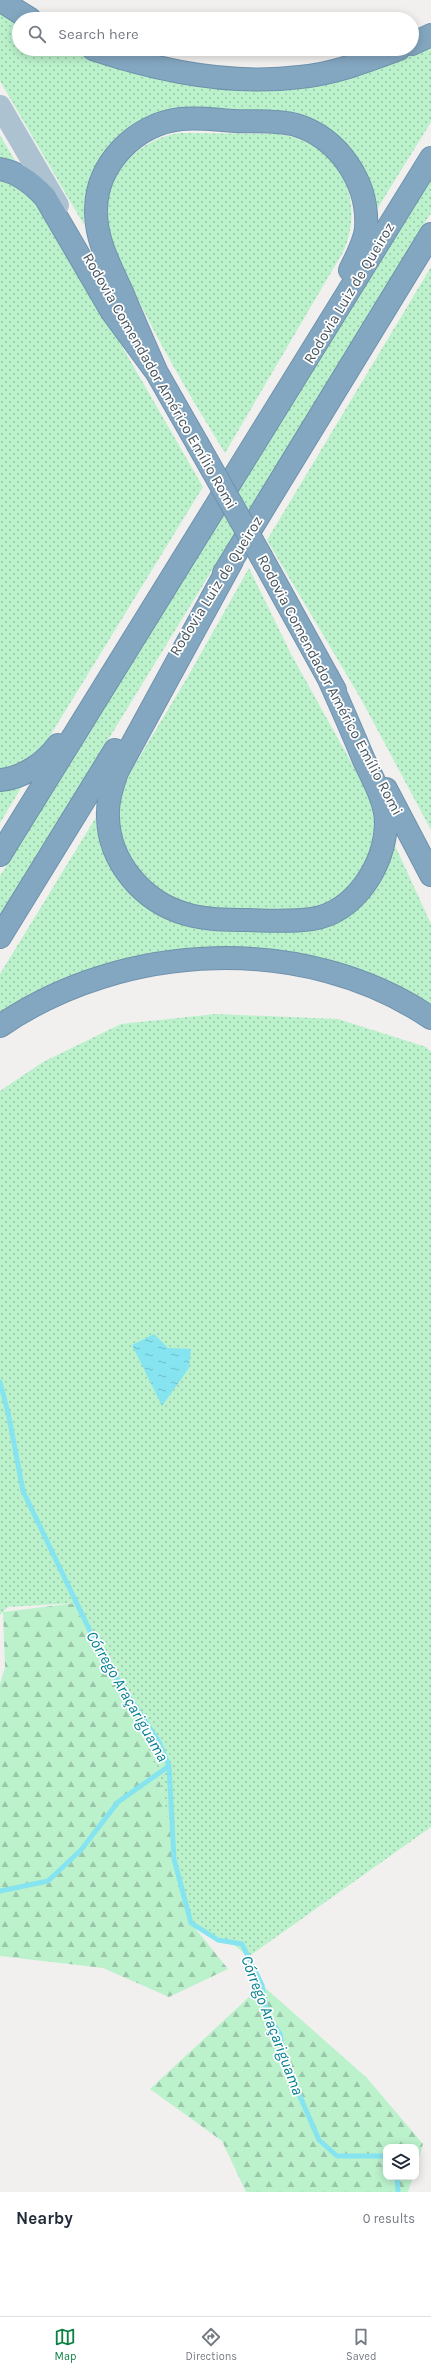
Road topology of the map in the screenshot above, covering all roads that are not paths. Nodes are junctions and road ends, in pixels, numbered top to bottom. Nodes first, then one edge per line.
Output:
1 (0, 0) edge
2 (19, 12) edge
3 (431, 35) edge
4 (419, 41) edge
5 (114, 56) edge
6 (380, 56) edge
7 (0, 106) edge
8 (431, 158) edge
9 (0, 169) edge
10 (431, 234) edge
11 (314, 350) junction
12 (157, 373) junction
13 (232, 561) junction
14 (113, 672) junction
15 (328, 677) junction
16 (0, 780) edge
17 (0, 855) edge
18 (430, 874) edge
19 (0, 937) edge
20 (431, 1018) edge
21 (0, 1026) edge

1 - 2 highway
3 - 4 highway
5 - 6 highway
7 - 12 main road, Rodovia Comendador Américo Emílio Romi
8 - 11 highway, Rodovia Luiz de Queiroz
9 - 12 highway
10 - 13 highway, Rodovia Luiz de Queiroz
11 - 12 highway
11 - 14 highway, Rodovia Luiz de Queiroz
12 - 15 highway, Rodovia Comendador Américo Emílio Romi, bridge
13 - 15 highway
13 - 19 highway, Rodovia Luiz de Queiroz
14 - 16 highway
14 - 17 highway, Rodovia Luiz de Queiroz
15 - 18 highway, Rodovia Comendador Américo Emílio Romi
20 - 21 highway

